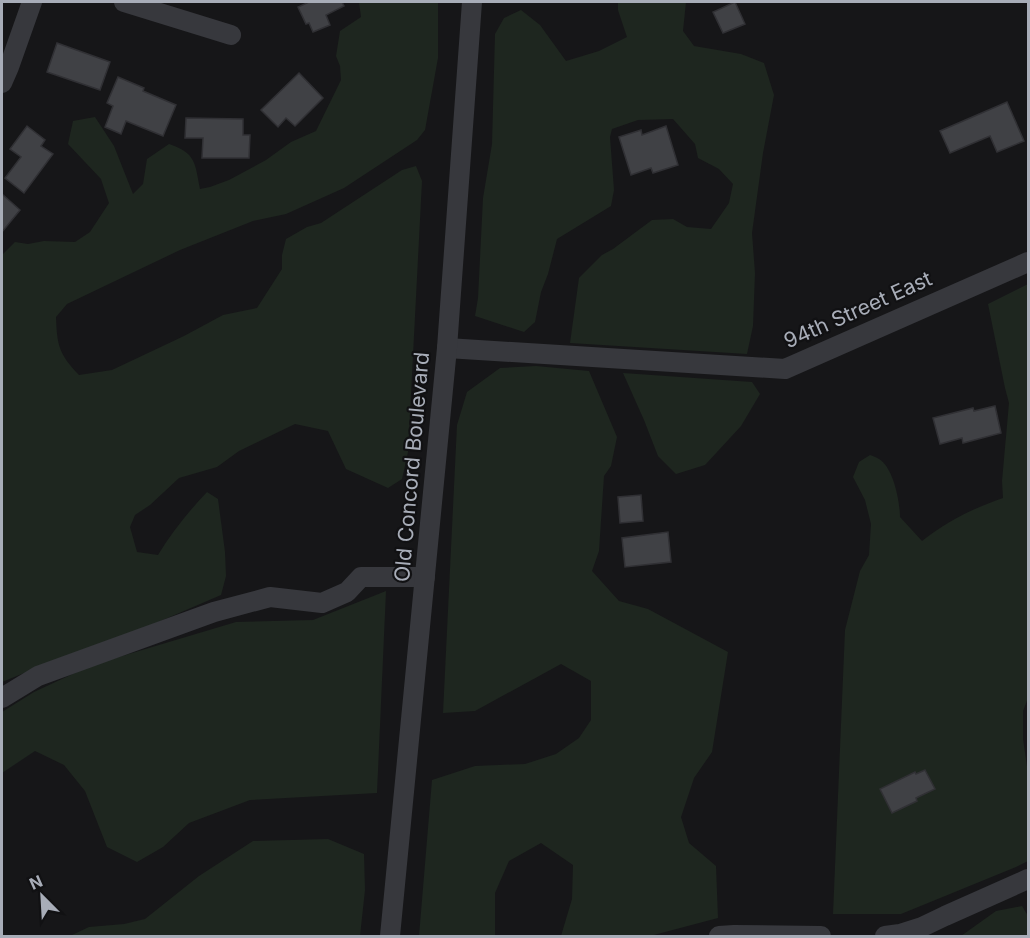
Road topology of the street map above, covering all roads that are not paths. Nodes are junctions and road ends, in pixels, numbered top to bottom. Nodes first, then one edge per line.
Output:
1 (32, 2) edge
2 (124, 2) edge
3 (472, 2) edge
4 (231, 35) dead end
5 (2, 82) edge
6 (1029, 261) edge
7 (447, 348) junction
8 (425, 577) junction
9 (2, 698) edge
10 (1029, 879) edge
11 (390, 936) edge
12 (719, 936) edge
13 (821, 936) edge
14 (885, 936) edge

1 - 5 street
2 - 4 street
3 - 7 street, Old Concord Boulevard
6 - 7 street, 94th Street East
7 - 8 street, Old Concord Boulevard
8 - 9 street
8 - 11 street, Old Concord Boulevard
10 - 14 street
12 - 13 street

